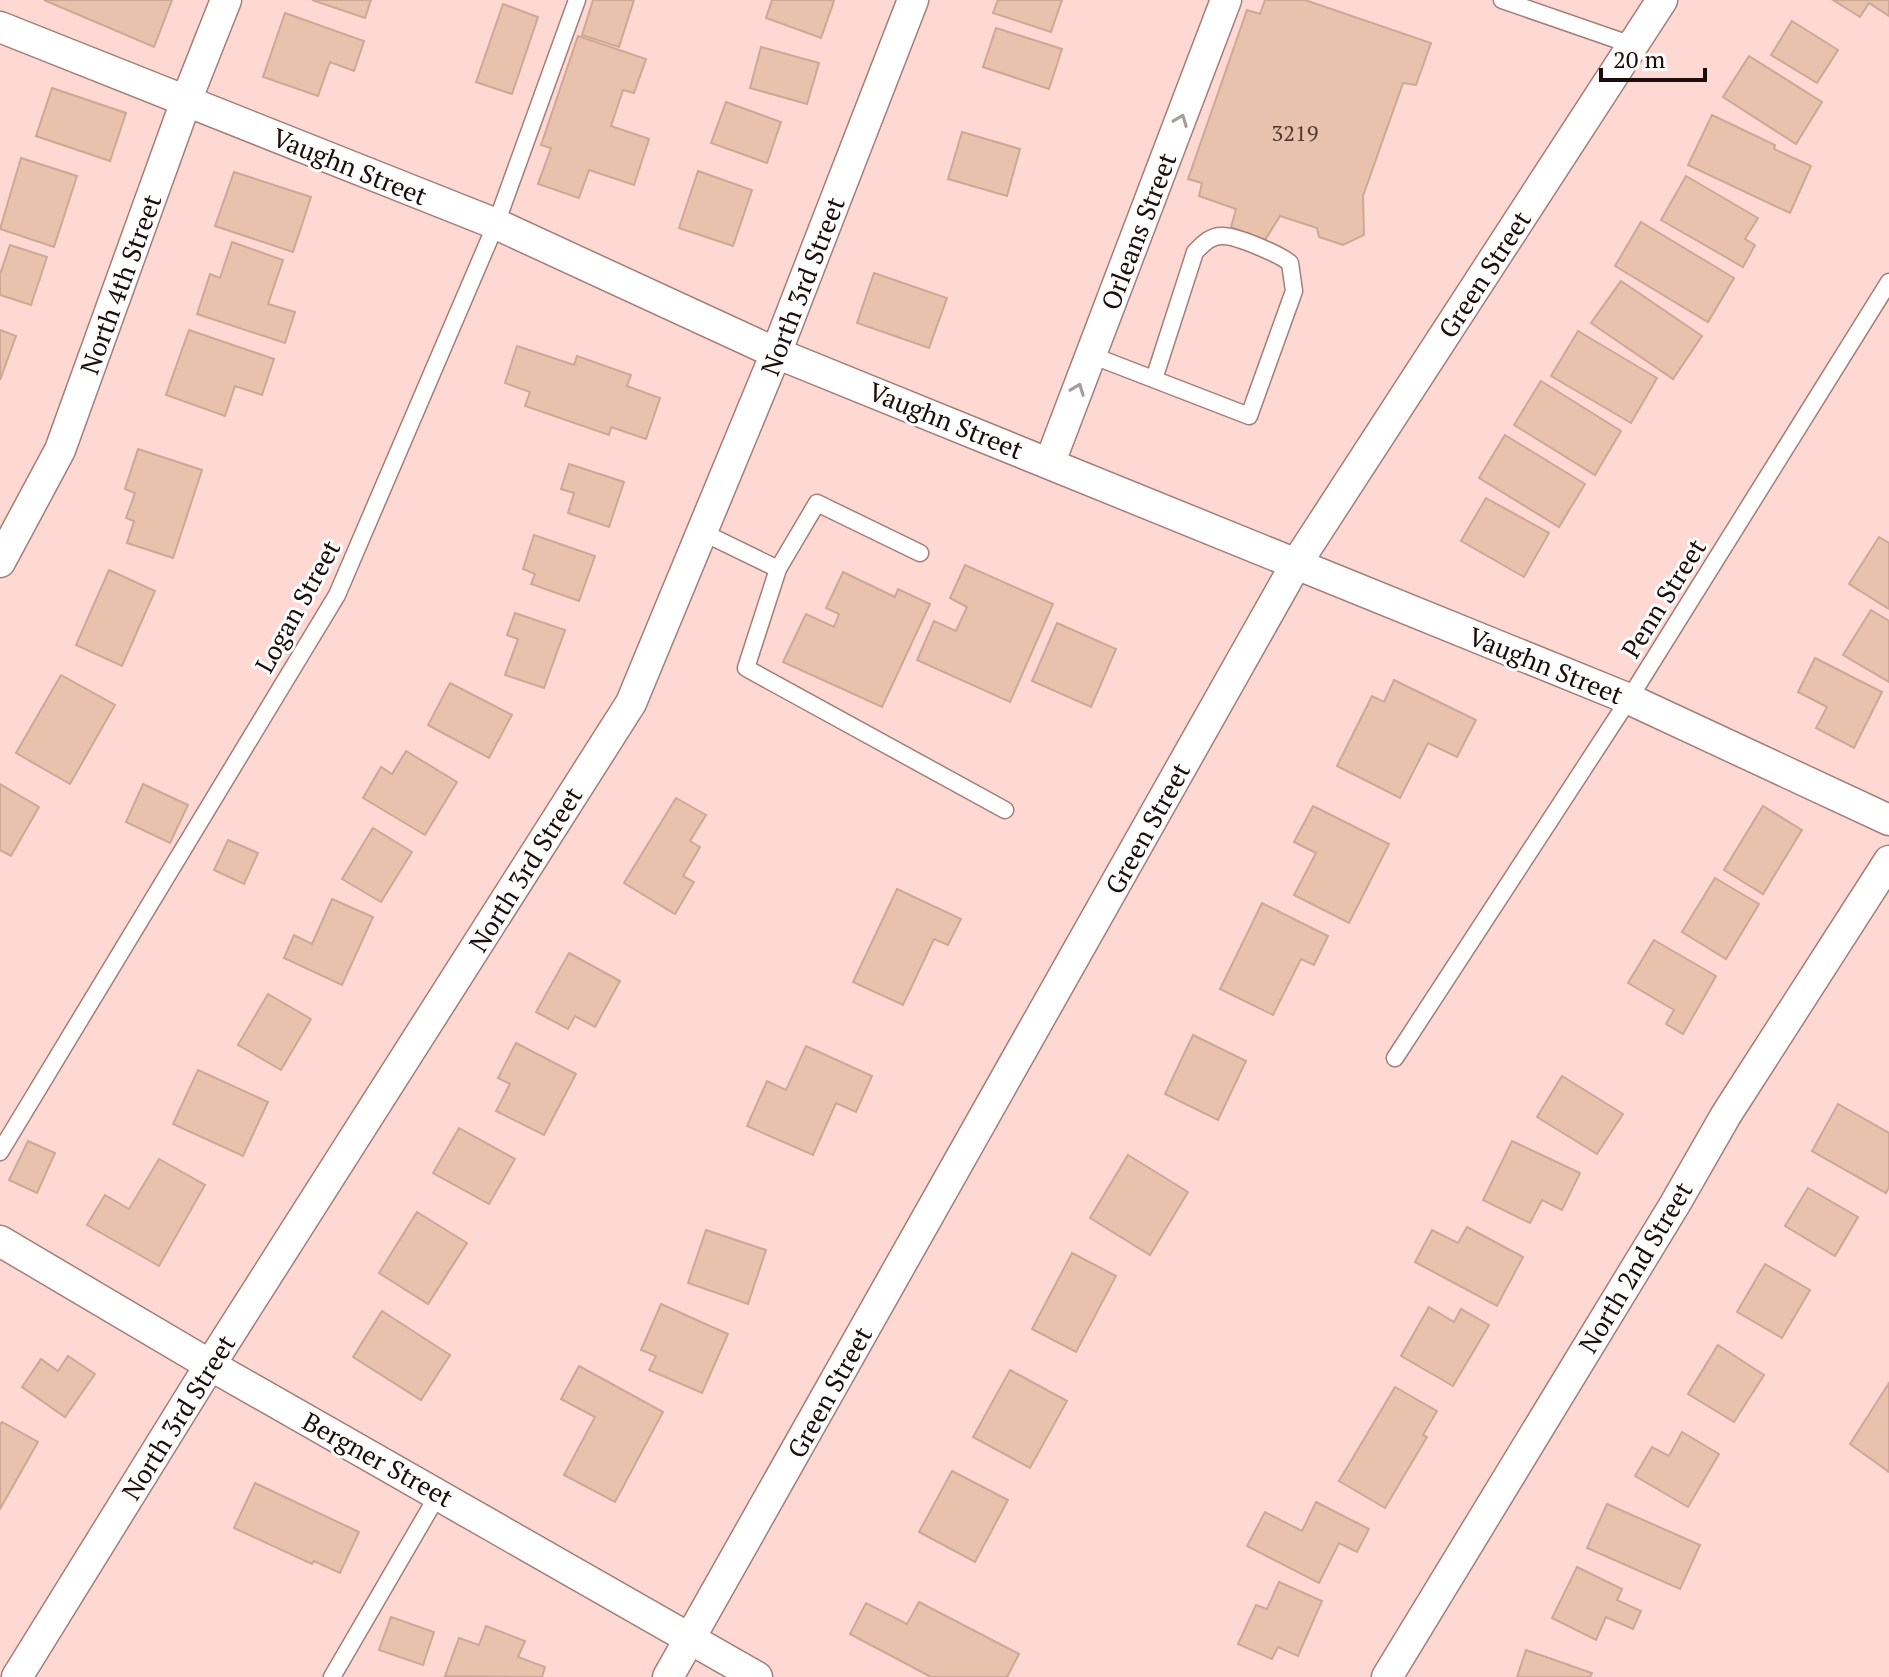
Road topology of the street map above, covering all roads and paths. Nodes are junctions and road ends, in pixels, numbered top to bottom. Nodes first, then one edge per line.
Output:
1 (226, 0) edge
2 (577, 0) edge
3 (913, 0) edge
4 (1502, 0) edge
5 (1662, 0) edge
6 (1216, 3) edge
7 (0, 27) edge
8 (1632, 45) junction
9 (186, 101) junction
10 (496, 224) junction
11 (1889, 282) edge
12 (776, 353) junction
13 (1091, 355) junction
14 (1154, 379) junction
15 (1050, 462) junction
16 (702, 532) junction
17 (920, 553) dead end
18 (0, 562) edge
19 (1296, 564) junction
20 (778, 569) junction
21 (1629, 699) junction
22 (1005, 810) dead end
23 (1889, 820) edge
24 (1889, 861) edge
25 (1395, 1058) dead end
26 (0, 1152) edge
27 (0, 1241) edge
28 (210, 1365) junction
29 (439, 1493) junction
30 (689, 1639) junction
31 (17, 1677) edge
32 (332, 1677) edge
33 (668, 1677) edge
34 (757, 1677) edge
35 (1387, 1677) edge

1 - 9 street, North 4th Street
2 - 10 lane, Logan Street
3 - 12 street, North 3rd Street
4 - 8 lane
5 - 8 street, Green Street
13 -> 6 street, Orleans Street
7 - 9 street, Vaughn Street
8 - 19 street, Green Street
9 - 10 street, Vaughn Street
9 - 18 street, North 4th Street
10 - 12 street, Vaughn Street
10 - 26 lane, Logan Street
11 - 21 lane, Penn Street
12 - 15 street, Vaughn Street
12 - 16 street, North 3rd Street
13 - 14 lane
15 -> 13 street, Orleans Street
14 - 14 lane
15 - 19 street, Vaughn Street
16 - 20 lane
16 - 28 street, North 3rd Street
17 - 20 lane
19 - 21 street, Vaughn Street
19 - 30 street, Green Street
20 - 22 lane
21 - 23 street, Vaughn Street
21 - 25 lane, Penn Street
24 - 35 street, North 2nd Street
27 - 28 street, Bergner Street
28 - 29 street, Bergner Street
28 - 31 street, North 3rd Street
29 - 30 street, Bergner Street
29 - 32 lane
30 - 33 street, Green Street
30 - 34 street, Bergner Street

